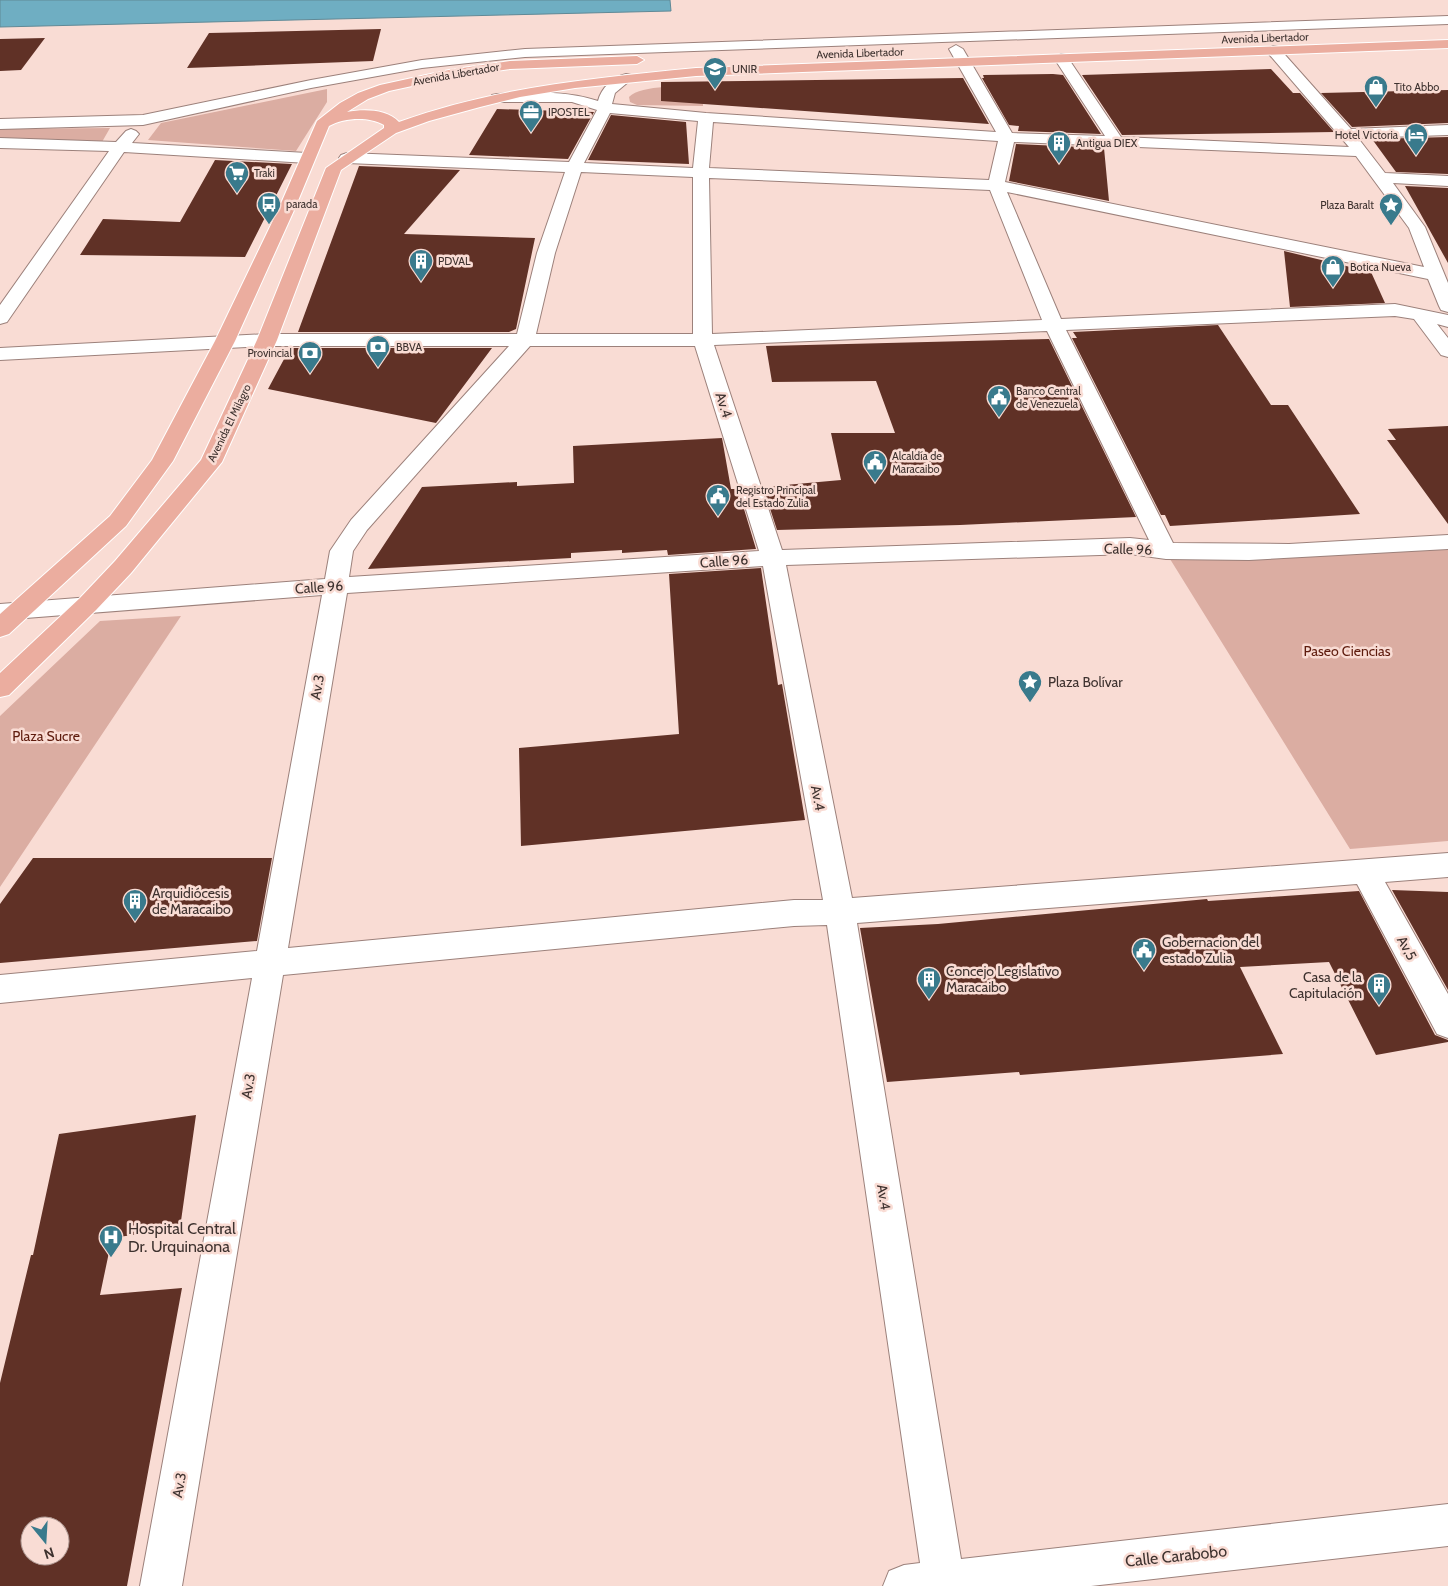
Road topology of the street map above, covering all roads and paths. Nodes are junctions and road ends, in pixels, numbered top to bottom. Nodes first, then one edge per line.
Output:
1 (1448, 20) edge
2 (1448, 32) edge
3 (1448, 44) edge
4 (956, 49) junction
5 (762, 50) junction
6 (1273, 50) junction
7 (1061, 58) junction
8 (964, 62) junction
9 (422, 64) junction
10 (449, 74) junction
11 (626, 78) junction
12 (497, 98) junction
13 (345, 106) junction
14 (605, 108) junction
15 (434, 115) junction
16 (706, 117) junction
17 (143, 120) junction
18 (0, 124) edge
19 (322, 124) junction
20 (391, 130) junction
21 (1448, 130) edge
22 (1347, 134) junction
23 (1007, 137) junction
24 (1116, 141) junction
25 (0, 143) edge
26 (120, 147) junction
27 (1360, 152) junction
28 (308, 158) junction
29 (347, 158) junction
30 (574, 168) junction
31 (701, 172) junction
32 (1380, 178) junction
33 (1448, 181) edge
34 (996, 185) junction
35 (1436, 275) junction
36 (1448, 306) edge
37 (1420, 315) junction
38 (0, 318) edge
39 (1448, 321) edge
40 (1054, 325) junction
41 (267, 340) junction
42 (525, 340) junction
43 (703, 340) junction
44 (225, 341) junction
45 (1448, 351) edge
46 (0, 354) edge
47 (1448, 542) edge
48 (1166, 551) junction
49 (773, 558) junction
50 (334, 586) junction
51 (88, 604) junction
52 (9, 612) edge
53 (0, 628) edge
54 (0, 688) edge
55 (1448, 865) edge
56 (1365, 872) junction
57 (840, 912) junction
58 (270, 965) junction
59 (0, 989) edge
60 (1448, 1024) edge
61 (1448, 1525) edge
62 (930, 1585) edge
63 (161, 1586) edge

1 - 5 street
2 - 4 main road, Avenida Libertador
3 - 6 main road, Avenida Libertador
4 - 5 main road, Avenida Libertador
4 - 8 street
5 - 9 street
5 - 10 main road, Avenida Libertador
6 - 7 main road, Avenida Libertador
6 - 22 street
7 - 8 main road, Avenida Libertador
7 - 24 street
8 - 11 main road, Avenida Libertador
8 - 23 street
9 - 13 street
9 - 17 street
10 - 13 main road, Avenida Libertador
10 - 15 main road
11 - 12 main road, Avenida Libertador
11 - 14 street
12 - 14 street
12 - 15 main road, Avenida Libertador
13 - 19 main road, Avenida Libertador
14 - 16 street
14 - 30 street
15 - 20 main road, Avenida Libertador
16 - 23 street
16 - 31 street, Av.4
17 - 18 street
17 - 26 street
19 - 20 main road
19 - 28 main road, Avenida Libertador
20 - 29 main road, Avenida Libertador
21 - 22 street
22 - 27 street
23 - 24 street
23 - 34 street
24 - 27 street
25 - 26 street
26 - 28 street
26 - 38 street
27 - 32 street
28 - 44 main road
29 - 30 street
29 - 41 main road, Avenida El Milagro
30 - 31 street
30 - 42 street
31 - 34 street
31 - 43 street, Av.4
32 - 33 street
32 - 35 street
34 - 35 street
34 - 40 street
35 - 36 street
37 - 39 street
37 - 40 street
37 - 45 street
40 - 43 street
40 - 48 street
41 - 42 street
41 - 44 street
41 - 51 main road, Avenida El Milagro
42 - 43 street
42 - 50 street, Av.3
43 - 49 street, Av.4
44 - 46 street
44 - 52 main road
47 - 48 street, Calle 96
48 - 49 street, Calle 96
49 - 50 street, Calle 96
49 - 57 street, Av.4
50 - 51 street, Calle 96
50 - 58 street, Av.3
51 - 52 street, Calle 96
51 - 54 main road, Avenida El Milagro
52 - 53 main road
55 - 56 street
56 - 57 street
56 - 60 street, Av,5
57 - 58 street
57 - 62 street, Av.4
58 - 59 street
58 - 63 street, Av.3
61 - 62 street, Calle Carabobo

